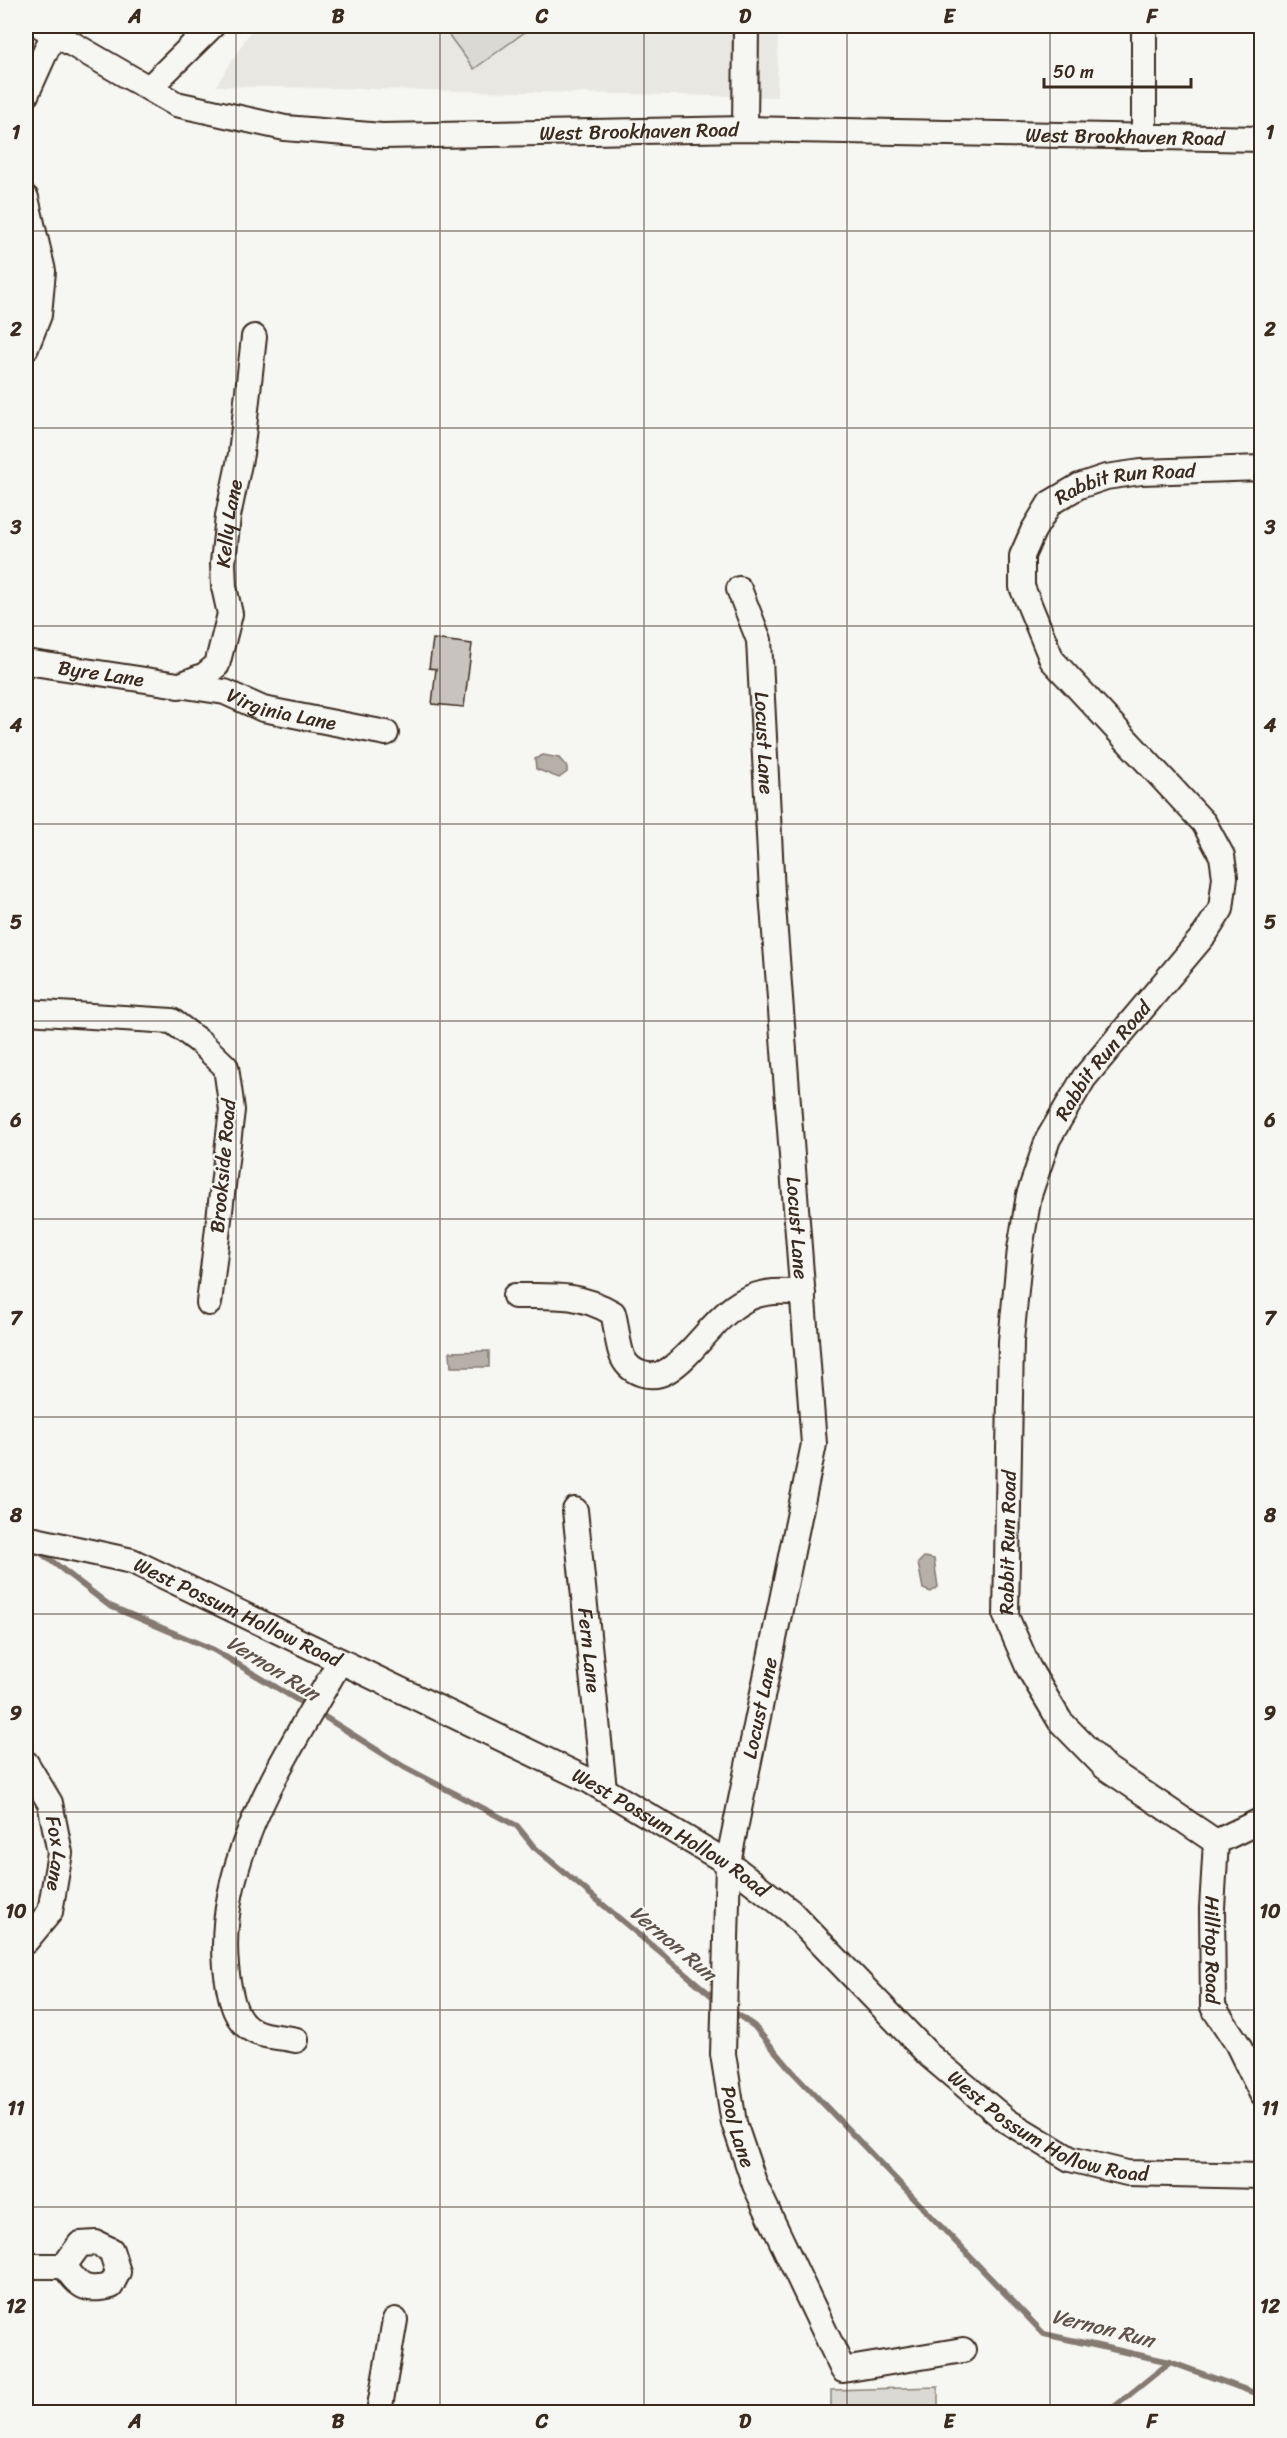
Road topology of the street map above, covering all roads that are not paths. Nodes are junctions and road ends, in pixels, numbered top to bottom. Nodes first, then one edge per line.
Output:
1 (212, 26) edge
2 (746, 26) edge
3 (1144, 26) edge
4 (47, 30) edge
5 (149, 88) junction
6 (26, 95) edge
7 (745, 129) junction
8 (1144, 137) junction
9 (1262, 139) edge
10 (26, 198) edge
11 (255, 337) dead end
12 (26, 348) edge
13 (1262, 468) edge
14 (739, 589) dead end
15 (26, 662) edge
16 (178, 686) junction
17 (386, 733) dead end
18 (26, 1012) edge
19 (803, 1293) junction
20 (515, 1296) dead end
21 (209, 1303) dead end
22 (575, 1510) dead end
23 (26, 1538) edge
24 (340, 1661) junction
25 (26, 1763) edge
26 (604, 1790) junction
27 (1262, 1820) edge
28 (1216, 1842) junction
29 (728, 1863) junction
30 (26, 1941) edge
31 (296, 2040) dead end
32 (1262, 2094) edge
33 (1262, 2176) edge
34 (26, 2266) edge
35 (64, 2266) dead end
36 (395, 2320) dead end
37 (963, 2350) dead end
38 (379, 2412) edge

1 - 5 street
2 - 7 street
3 - 8 street
4 - 5 street, West Brookhaven Road
4 - 6 street
5 - 7 street, West Brookhaven Road
7 - 8 street, West Brookhaven Road
8 - 9 street, West Brookhaven Road
10 - 12 street
11 - 16 street, Kelly Lane
13 - 28 street, Rabbit Run Road
14 - 19 street, Locust Lane
15 - 16 street, Byre Lane
16 - 17 street, Virginia Lane
18 - 21 street, Brookside Road
19 - 20 street
19 - 29 street, Locust Lane
22 - 26 street, Fern Lane
23 - 24 street, West Possum Hollow Road
24 - 26 street, West Possum Hollow Road
24 - 31 street
25 - 30 street, Fox Lane
26 - 29 street, West Possum Hollow Road
27 - 28 street
28 - 32 street, Hilltop Road
29 - 33 street, West Possum Hollow Road
29 - 37 street, Pool Lane
34 - 35 street
36 - 38 street

